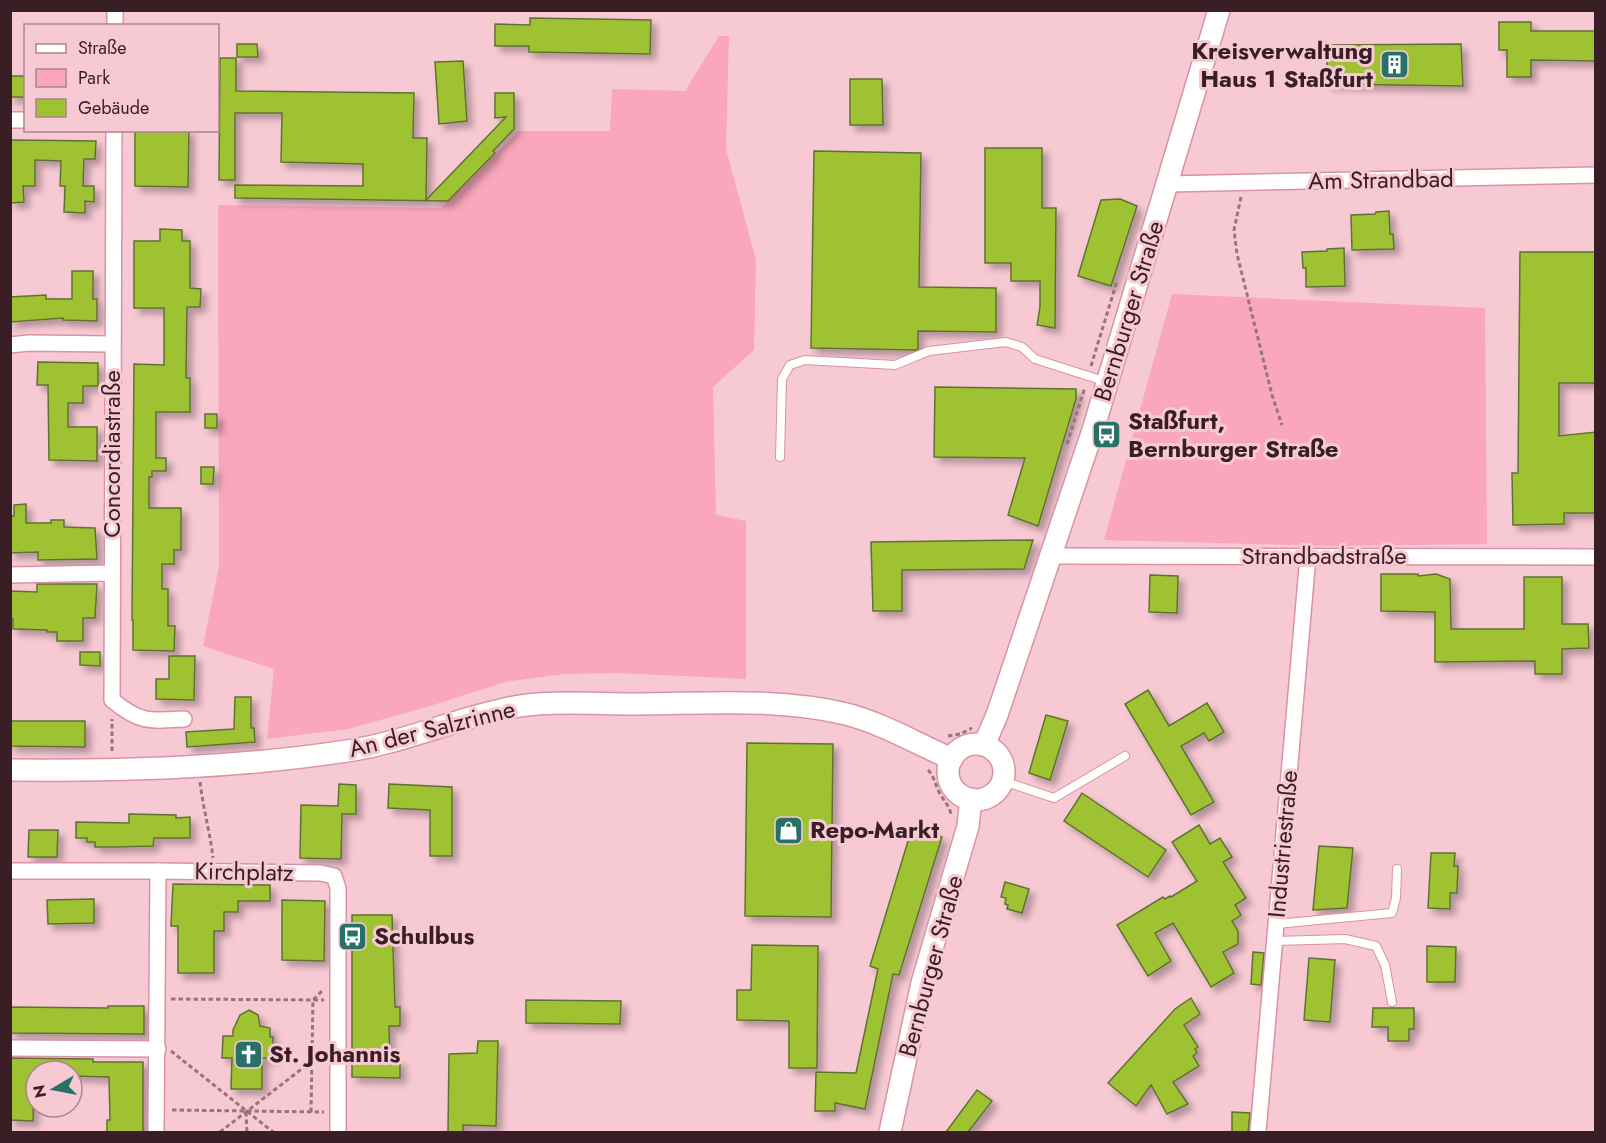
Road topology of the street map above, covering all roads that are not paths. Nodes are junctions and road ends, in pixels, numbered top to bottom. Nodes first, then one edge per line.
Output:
1 (1219, 10) edge
2 (114, 132) edge
3 (1596, 175) edge
4 (1167, 184) junction
5 (112, 344) junction
6 (10, 345) edge
7 (1098, 379) junction
8 (780, 457) dead end
9 (1052, 556) junction
10 (1308, 556) junction
11 (1596, 557) edge
12 (112, 573) junction
13 (10, 574) edge
14 (184, 719) dead end
15 (984, 745) junction
16 (1125, 756) dead end
17 (952, 759) junction
18 (10, 770) edge
19 (1003, 781) junction
20 (972, 800) junction
21 (1397, 869) dead end
22 (10, 871) edge
23 (158, 872) junction
24 (1276, 924) junction
25 (1275, 940) junction
26 (1392, 1002) dead end
27 (10, 1048) edge
28 (158, 1049) junction
29 (156, 1132) edge
30 (338, 1132) edge
31 (890, 1132) edge
32 (1258, 1132) edge

1 - 4 main road, Bernburger Straße
2 - 5 street, Concordiastraße
3 - 4 street, Am Strandbad
4 - 7 main road, Bernburger Straße
5 - 6 street
5 - 12 street, Concordiastraße
7 - 8 lane
7 - 9 main road, Bernburger Straße
9 - 10 street, Strandbadstraße
9 - 15 main road, Bernburger Straße
10 - 11 street, Strandbadstraße
10 - 24 street, Industriestraße
12 - 13 street
12 - 14 street, Concordiastraße
15 - 17 main road
15 - 19 main road
16 - 19 lane
17 - 18 main road, An der Salzrinne
17 - 20 main road
19 - 20 main road
20 - 31 main road, Bernburger Straße
21 - 24 lane
22 - 23 street
23 - 28 street, Kirchplatz
23 - 30 street, Kirchplatz
24 - 25 street, Industriestraße
25 - 26 lane
25 - 32 street, Industriestraße
27 - 28 street
28 - 29 street, Kirchplatz

